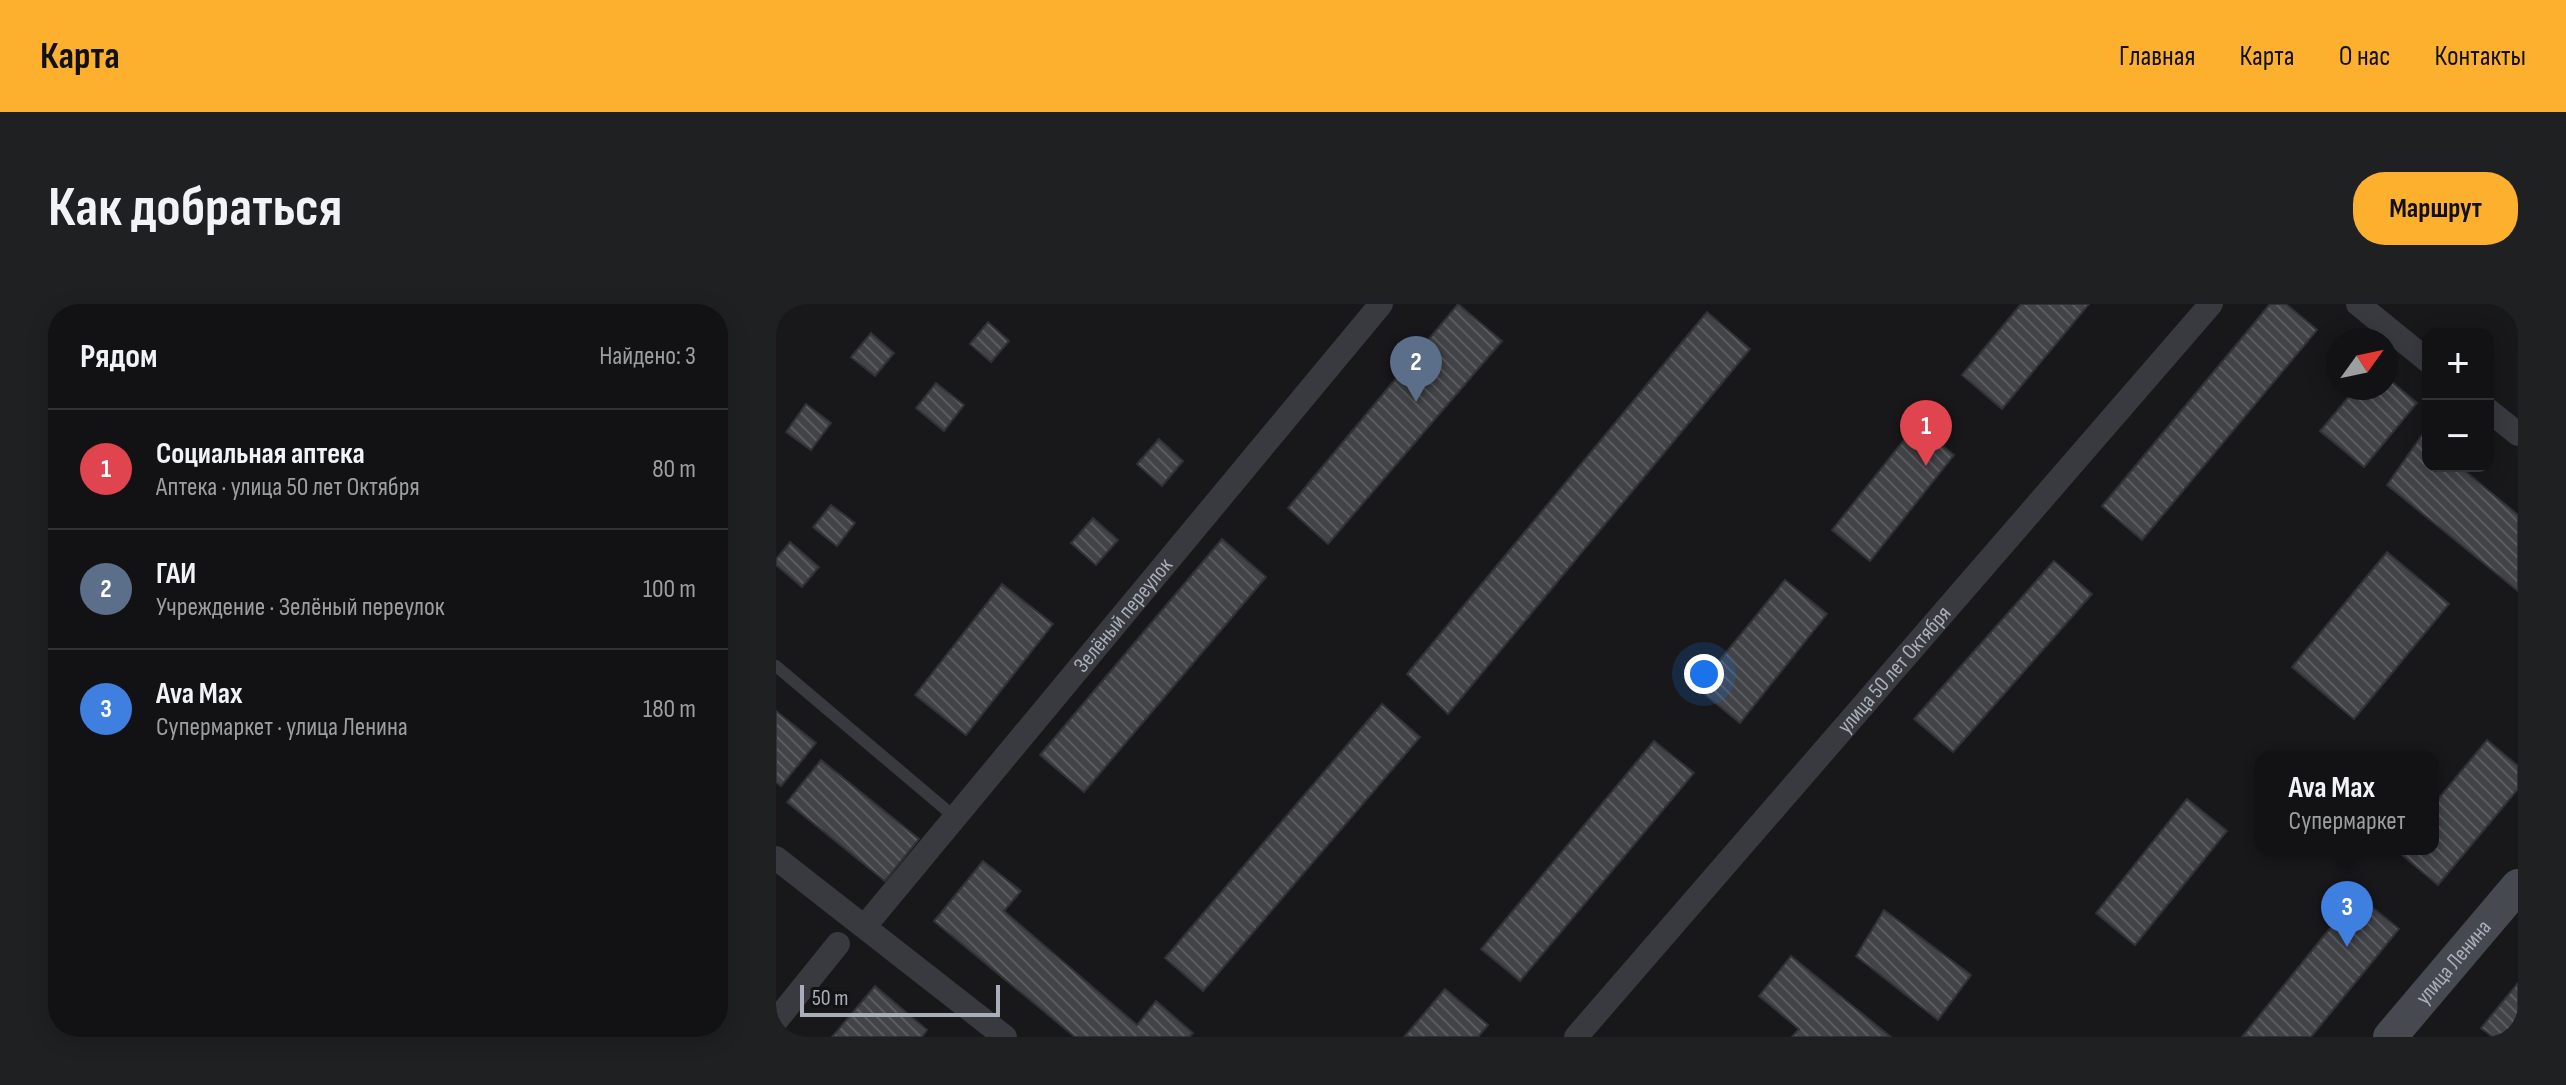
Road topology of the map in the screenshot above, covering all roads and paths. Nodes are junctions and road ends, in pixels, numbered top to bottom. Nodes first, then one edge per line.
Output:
1 (1381, 304) edge
2 (2211, 304) edge
3 (2358, 304) edge
4 (2422, 356) edge
5 (2494, 415) edge
6 (2518, 434) edge
7 (776, 666) edge
8 (957, 819) junction
9 (776, 858) edge
10 (2518, 886) edge
11 (865, 926) junction
12 (838, 944) dead end
13 (776, 1021) edge
14 (1005, 1037) edge
15 (1576, 1037) edge
16 (2390, 1037) edge

1 - 8 street, Зелёный переулок
2 - 15 street, улица 50 лет Октября
3 - 4 street
5 - 6 street
7 - 8 lane
8 - 11 street, Зелёный переулок
9 - 11 street
10 - 16 main road, улица Ленина
11 - 14 street
12 - 13 street

